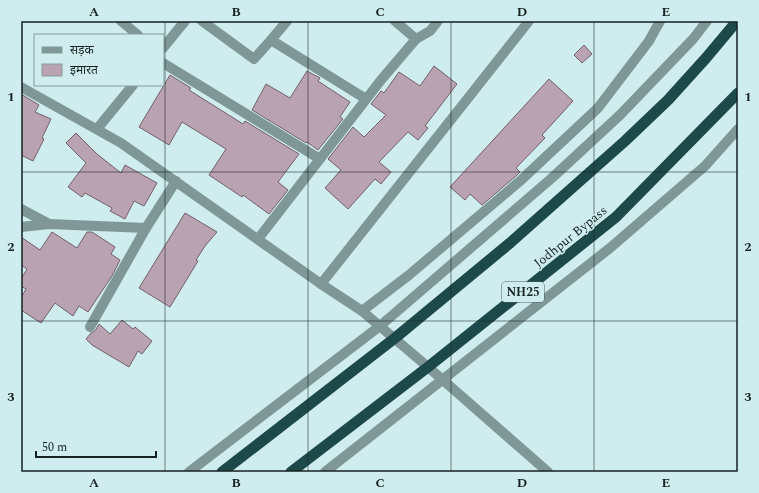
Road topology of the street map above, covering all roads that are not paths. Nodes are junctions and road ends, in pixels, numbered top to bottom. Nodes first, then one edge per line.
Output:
1 (121, 21) edge
2 (185, 21) edge
3 (202, 21) edge
4 (287, 21) edge
5 (395, 21) edge
6 (438, 21) edge
7 (529, 21) edge
8 (660, 21) edge
9 (706, 21) edge
10 (737, 21) edge
11 (137, 34) edge
12 (416, 39) junction
13 (271, 40) junction
14 (164, 47) edge
15 (164, 64) edge
16 (132, 86) edge
17 (21, 87) edge
18 (738, 93) edge
19 (366, 99) junction
20 (97, 129) junction
21 (738, 129) edge
22 (320, 159) junction
23 (176, 181) junction
24 (21, 209) edge
25 (48, 224) junction
26 (21, 227) edge
27 (146, 228) junction
28 (258, 239) junction
29 (322, 284) junction
30 (362, 311) junction
31 (380, 326) junction
32 (90, 327) dead end
33 (395, 338) junction
34 (428, 367) junction
35 (443, 380) junction
36 (189, 472) edge
37 (222, 472) edge
38 (291, 472) edge
39 (325, 472) edge
40 (548, 472) edge

1 - 11 street
2 - 14 street
3 - 13 street
4 - 13 street
5 - 12 street
6 - 12 street
7 - 29 street
8 - 30 street
9 - 31 street
10 - 33 highway
12 - 19 street
13 - 19 street
15 - 22 street
16 - 20 street
17 - 20 street
18 - 34 highway, Jodhpur Bypass / NH25
19 - 22 street
20 - 23 street
21 - 35 street
22 - 28 street
23 - 27 street
23 - 28 street
24 - 25 street
25 - 26 street
25 - 27 street
27 - 32 street
28 - 29 street
29 - 30 street
30 - 31 street
31 - 33 street
31 - 36 street
33 - 34 street
33 - 37 highway
34 - 35 street
34 - 38 highway, Jodhpur Bypass / NH25
35 - 39 street
35 - 40 street

